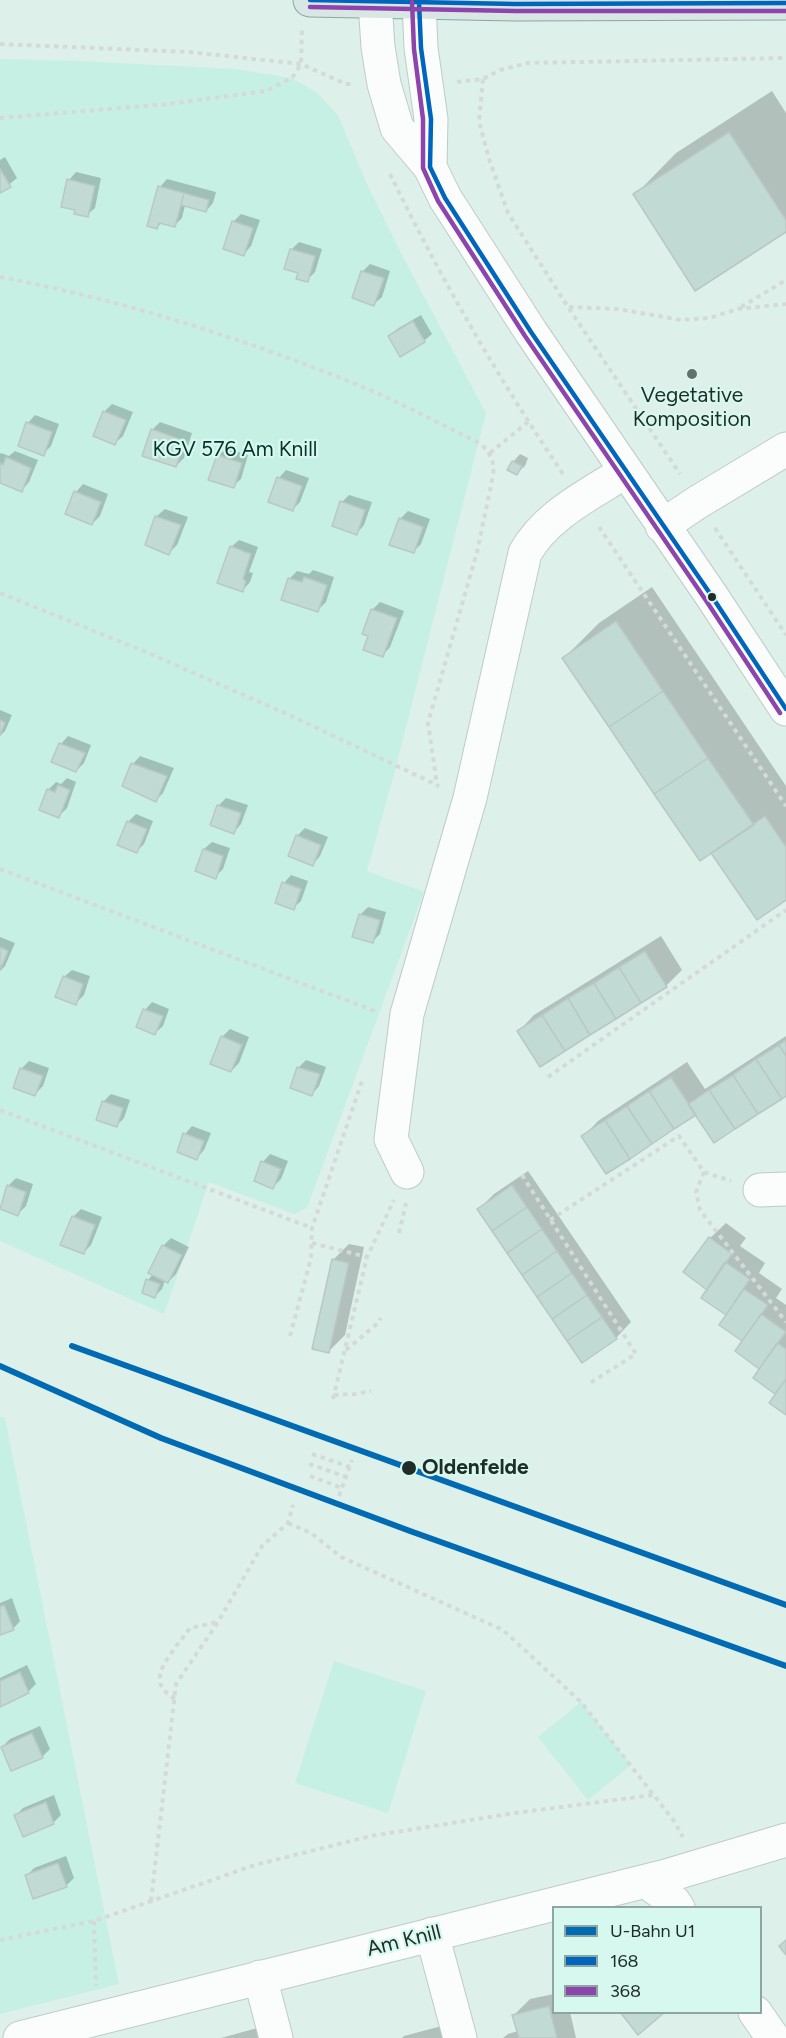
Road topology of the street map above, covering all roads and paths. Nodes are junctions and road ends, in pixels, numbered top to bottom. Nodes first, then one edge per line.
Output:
1 (310, 0) edge
2 (375, 2) junction
3 (418, 2) junction
4 (786, 3) edge
5 (0, 44) edge
6 (786, 58) edge
7 (301, 64) junction
8 (483, 79) junction
9 (451, 83) dead end
10 (346, 84) junction
11 (357, 84) dead end
12 (351, 95) dead end
13 (0, 118) edge
14 (430, 168) junction
15 (388, 170) dead end
16 (0, 277) edge
17 (786, 280) edge
18 (786, 304) edge
19 (568, 307) junction
20 (738, 309) junction
21 (528, 422) junction
22 (786, 449) edge
23 (490, 453) junction
24 (626, 471) junction
25 (581, 500) junction
26 (698, 502) junction
27 (663, 526) junction
28 (0, 593) edge
29 (786, 635) edge
30 (786, 709) edge
31 (438, 785) junction
32 (470, 798) junction
33 (786, 806) edge
34 (0, 869) edge
35 (786, 910) edge
36 (406, 1014) junction
37 (366, 1071) dead end
38 (548, 1077) dead end
39 (0, 1110) edge
40 (406, 1172) joint
41 (704, 1172) junction
42 (522, 1175) dead end
43 (773, 1190) edge
44 (550, 1220) junction
45 (312, 1228) junction
46 (312, 1243) junction
47 (368, 1257) junction
48 (381, 1318) dead end
49 (786, 1322) edge
50 (291, 1336) dead end
51 (345, 1351) junction
52 (590, 1383) dead end
53 (371, 1391) dead end
54 (312, 1454) dead end
55 (352, 1460) dead end
56 (309, 1464) dead end
57 (350, 1467) junction
58 (310, 1476) dead end
59 (346, 1478) junction
60 (342, 1488) junction
61 (339, 1496) dead end
62 (293, 1505) dead end
63 (288, 1523) junction
64 (218, 1622) junction
65 (175, 1699) junction
66 (653, 1795) junction
67 (786, 1840) edge
68 (691, 1869) junction
69 (646, 1881) junction
70 (151, 1901) junction
71 (677, 1906) edge
72 (94, 1921) junction
73 (432, 1934) junction
74 (0, 1940) edge
75 (260, 1977) junction
76 (756, 2014) edge
77 (96, 2020) junction
78 (20, 2038) edge
79 (276, 2038) edge
80 (460, 2038) edge
81 (773, 2038) edge

1 - 2 main road
2 - 3 main road
2 - 14 street
3 - 4 main road
3 - 14 street
5 - 7 path
6 - 8 path
7 - 10 path
7 - 13 path
8 - 9 path
8 - 19 path
10 - 11 path
10 - 12 path
14 - 24 street
15 - 21 path
16 - 23 path
17 - 20 path
18 - 20 path
19 - 20 path
19 - 26 path
21 - 23 path
21 - 25 path
22 - 26 street
23 - 31 path
24 - 25 street
24 - 27 street
25 - 32 street
25 - 33 path
26 - 27 street
26 - 29 path
27 - 30 street
28 - 31 path
31 - 32 path
32 - 36 street
34 - 36 path
35 - 38 path
36 - 40 street
37 - 45 path
39 - 45 path
40 - 47 path
41 - 43 path
41 - 44 path
41 - 49 path
42 - 44 path
44 - 52 path
45 - 46 path
46 - 47 path
46 - 50 path
47 - 51 path
48 - 51 path
51 - 53 path
54 - 57 path
55 - 57 path
56 - 59 path
57 - 59 path
58 - 60 path
59 - 60 path
60 - 61 path
62 - 63 path
63 - 64 path
63 - 66 path
64 - 65 path
64 - 65 path
65 - 70 path
66 - 68 path
66 - 70 path
67 - 68 street, Am Knill
68 - 69 street, Am Knill
69 - 71 street
69 - 73 street, Am Knill
70 - 72 path
72 - 74 path
72 - 77 path
73 - 75 street, Am Knill
73 - 80 street
75 - 77 street, Am Knill
75 - 79 street
76 - 81 street
77 - 78 street, Am Knill

